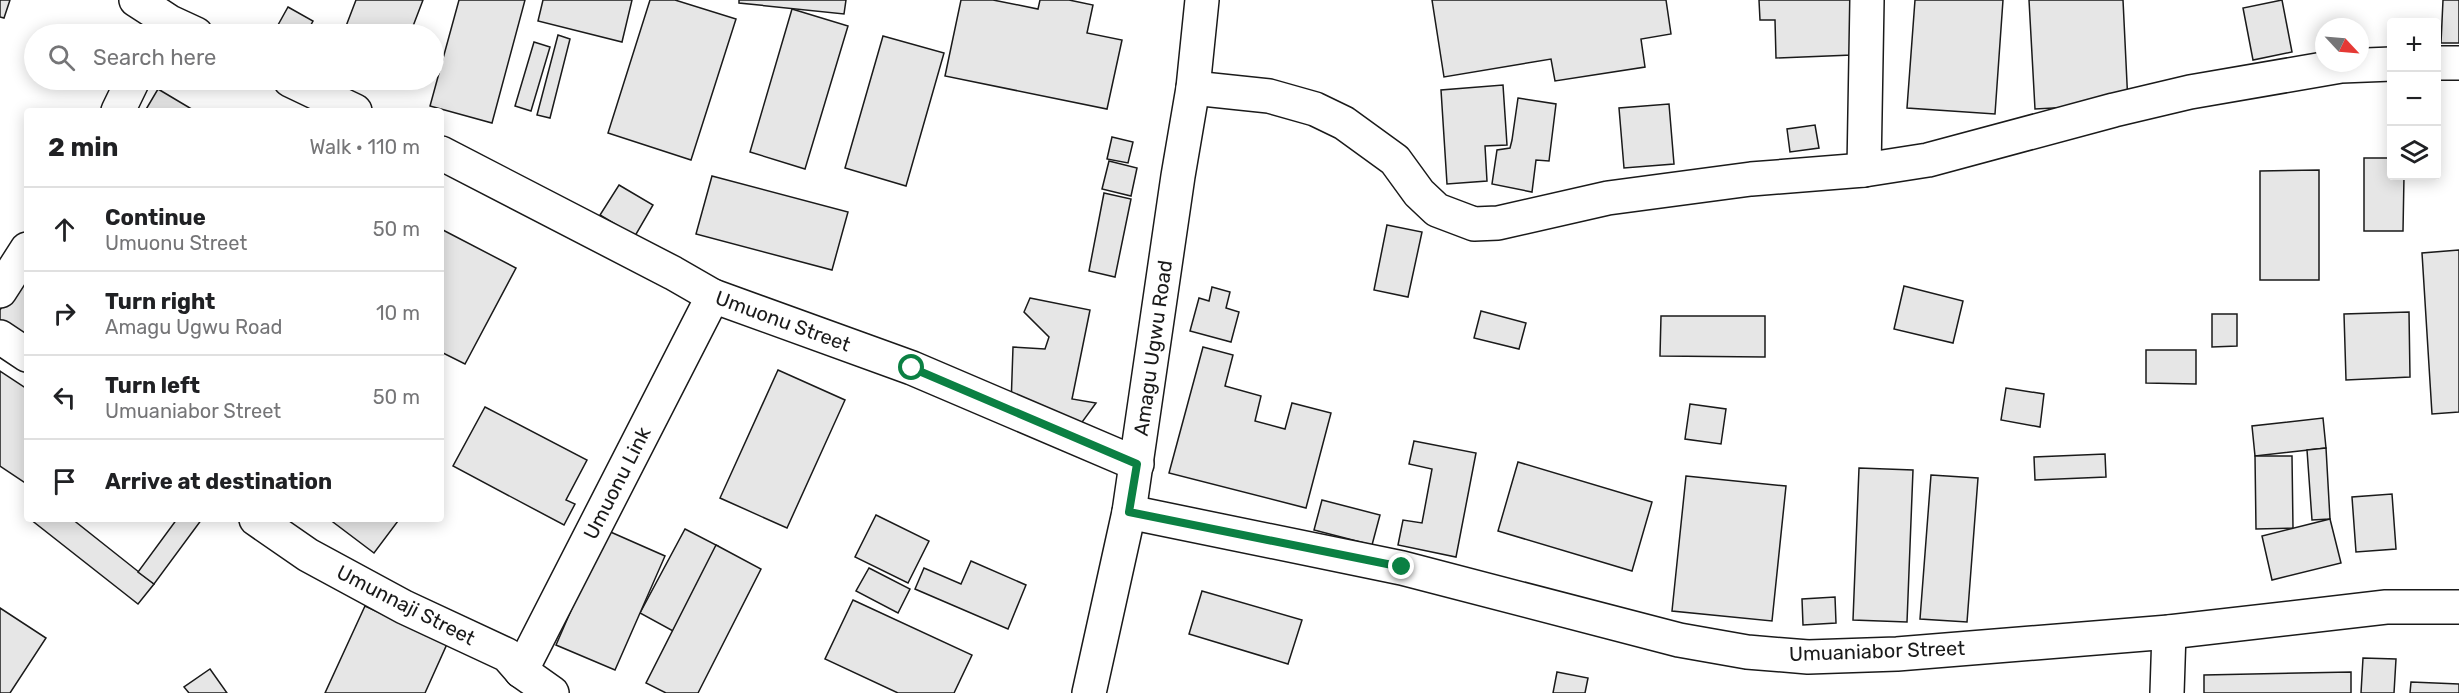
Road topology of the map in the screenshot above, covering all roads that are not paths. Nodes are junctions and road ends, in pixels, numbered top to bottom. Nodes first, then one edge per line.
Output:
1 (136, 0) edge
2 (1202, 0) edge
3 (1867, 0) edge
4 (168, 24) edge
5 (2441, 63) edge
6 (2459, 63) edge
7 (2387, 64) edge
8 (1193, 88) junction
9 (128, 90) edge
10 (311, 90) edge
11 (119, 108) edge
12 (349, 108) edge
13 (444, 155) edge
14 (1864, 170) junction
15 (24, 254) edge
16 (0, 291) edge
17 (713, 296) junction
18 (0, 337) edge
19 (24, 353) edge
20 (1137, 464) junction
21 (1129, 512) junction
22 (260, 522) edge
23 (2459, 607) edge
24 (2169, 632) junction
25 (521, 671) junction
26 (552, 693) edge
27 (1089, 693) edge
28 (2167, 693) edge

1 - 4 street
2 - 8 street, Amagu Ugwu Road
3 - 14 street
5 - 6 street
7 - 14 street
8 - 14 street
8 - 20 street, Amagu Ugwu Road
9 - 11 street
10 - 12 street
13 - 17 street, Umuonu Street
15 - 16 street
17 - 20 street, Umuonu Street
17 - 25 street, Umuonu Link
18 - 19 street
20 - 21 street, Amagu Ugwu Road
21 - 24 street, Umuaniabor Street
21 - 27 street, Amagu Ugwu Road
22 - 25 street, Umunnaji Street
23 - 24 street, Umuaniabor Street
24 - 28 street
25 - 26 street, Umunnaji Street

